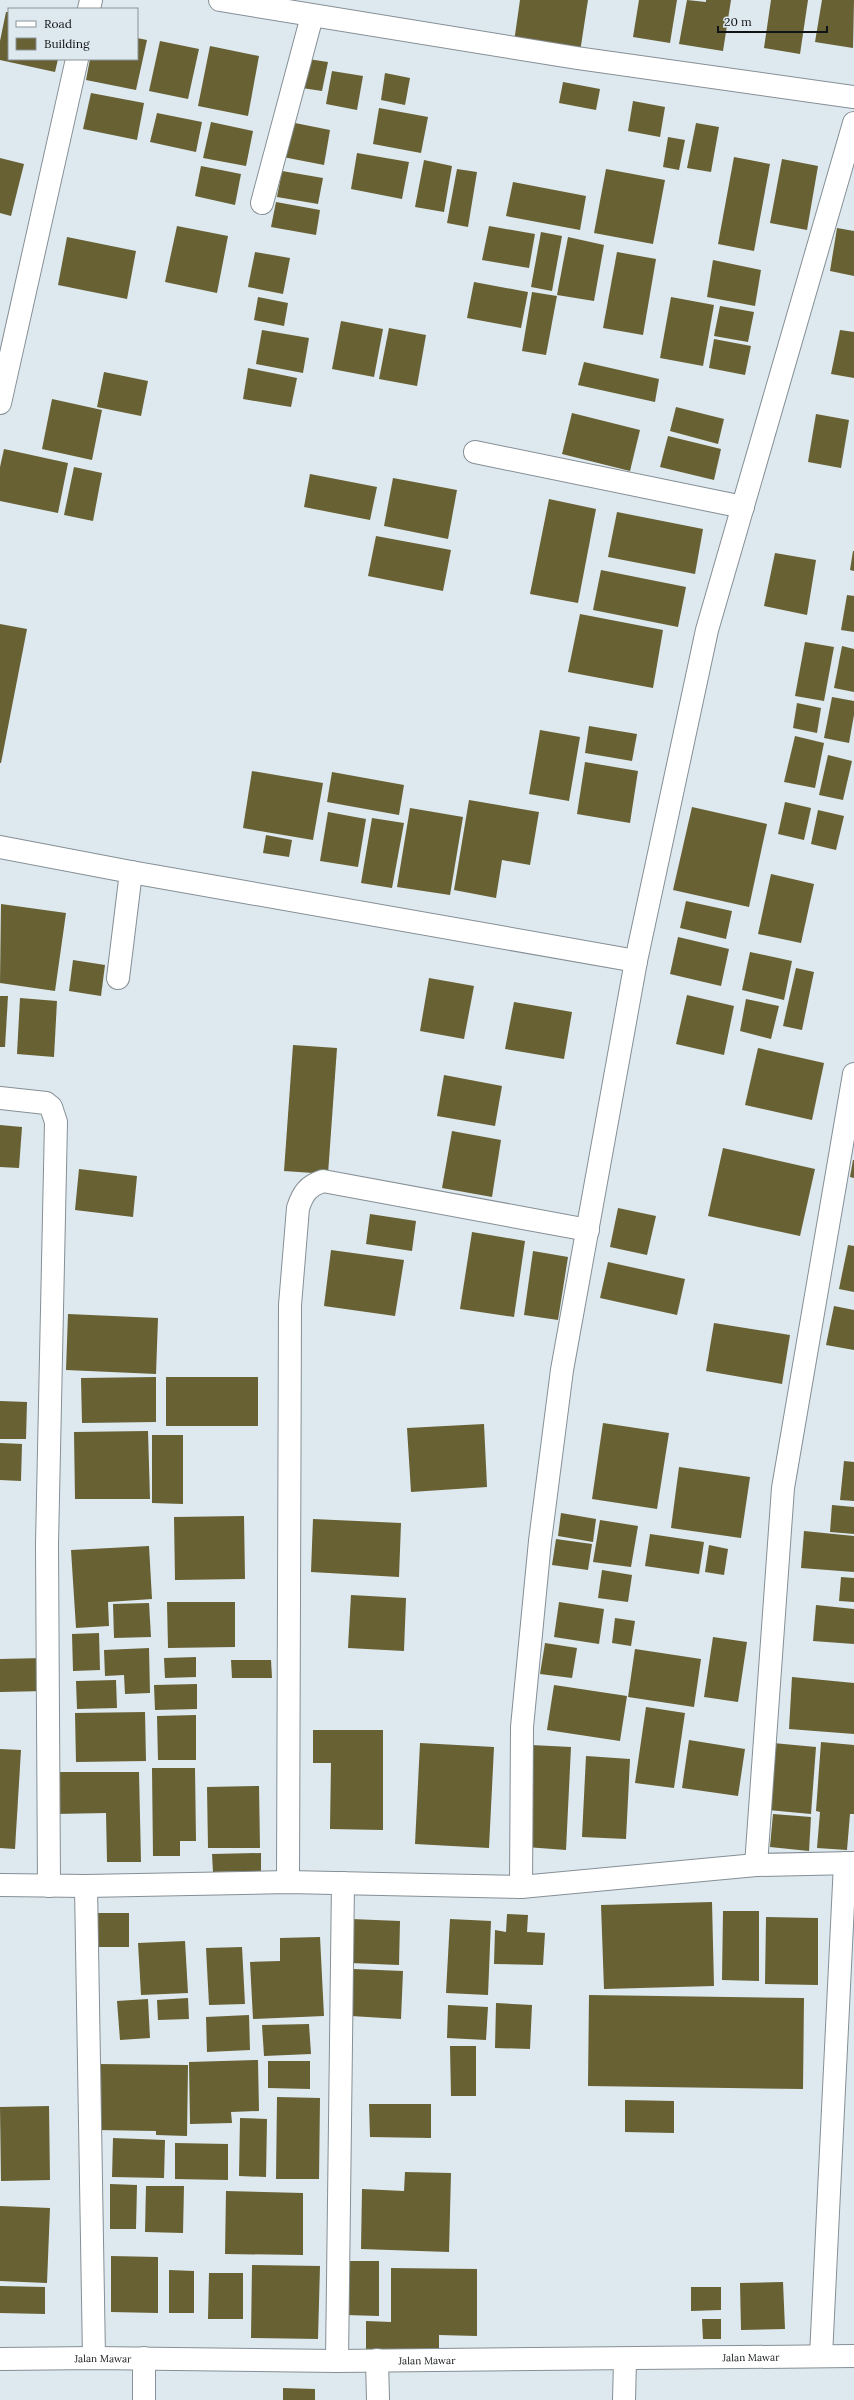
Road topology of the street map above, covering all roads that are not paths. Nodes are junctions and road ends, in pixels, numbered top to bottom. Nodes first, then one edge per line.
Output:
1 (220, 0) edge
2 (312, 16) junction
3 (77, 60) edge
4 (854, 97) edge
5 (854, 123) edge
6 (262, 203) dead end
7 (0, 403) edge
8 (476, 452) dead end
9 (743, 507) junction
10 (0, 847) edge
11 (131, 872) junction
12 (636, 961) junction
13 (118, 978) dead end
14 (854, 1074) edge
15 (0, 1098) edge
16 (588, 1230) junction
17 (849, 1863) edge
18 (756, 1865) junction
19 (288, 1882) junction
20 (343, 1883) junction
21 (0, 1885) edge
22 (49, 1886) junction
23 (86, 1886) junction
24 (521, 1887) junction
25 (821, 2356) junction
26 (854, 2356) edge
27 (94, 2358) junction
28 (144, 2358) junction
29 (0, 2359) edge
30 (377, 2360) junction
31 (625, 2360) junction
32 (337, 2361) junction
33 (144, 2400) edge
34 (378, 2400) edge
35 (624, 2400) edge

1 - 2 street
2 - 4 street
2 - 6 street
3 - 7 street
5 - 9 street
8 - 9 street
9 - 12 street
10 - 11 street
11 - 12 street
11 - 13 street
12 - 16 street
14 - 18 street
15 - 22 street
16 - 19 street
16 - 24 street
17 - 18 street
17 - 25 street
18 - 24 street
19 - 20 street
19 - 23 street
20 - 24 street
20 - 32 street
21 - 22 street
22 - 23 street
23 - 27 street
25 - 26 street, Jalan Mawar
25 - 31 street, Jalan Mawar
27 - 28 street, Jalan Mawar
27 - 29 street, Jalan Mawar
28 - 32 street, Jalan Mawar
28 - 33 street
30 - 31 street, Jalan Mawar
30 - 32 street, Jalan Mawar
30 - 34 street
31 - 35 street

